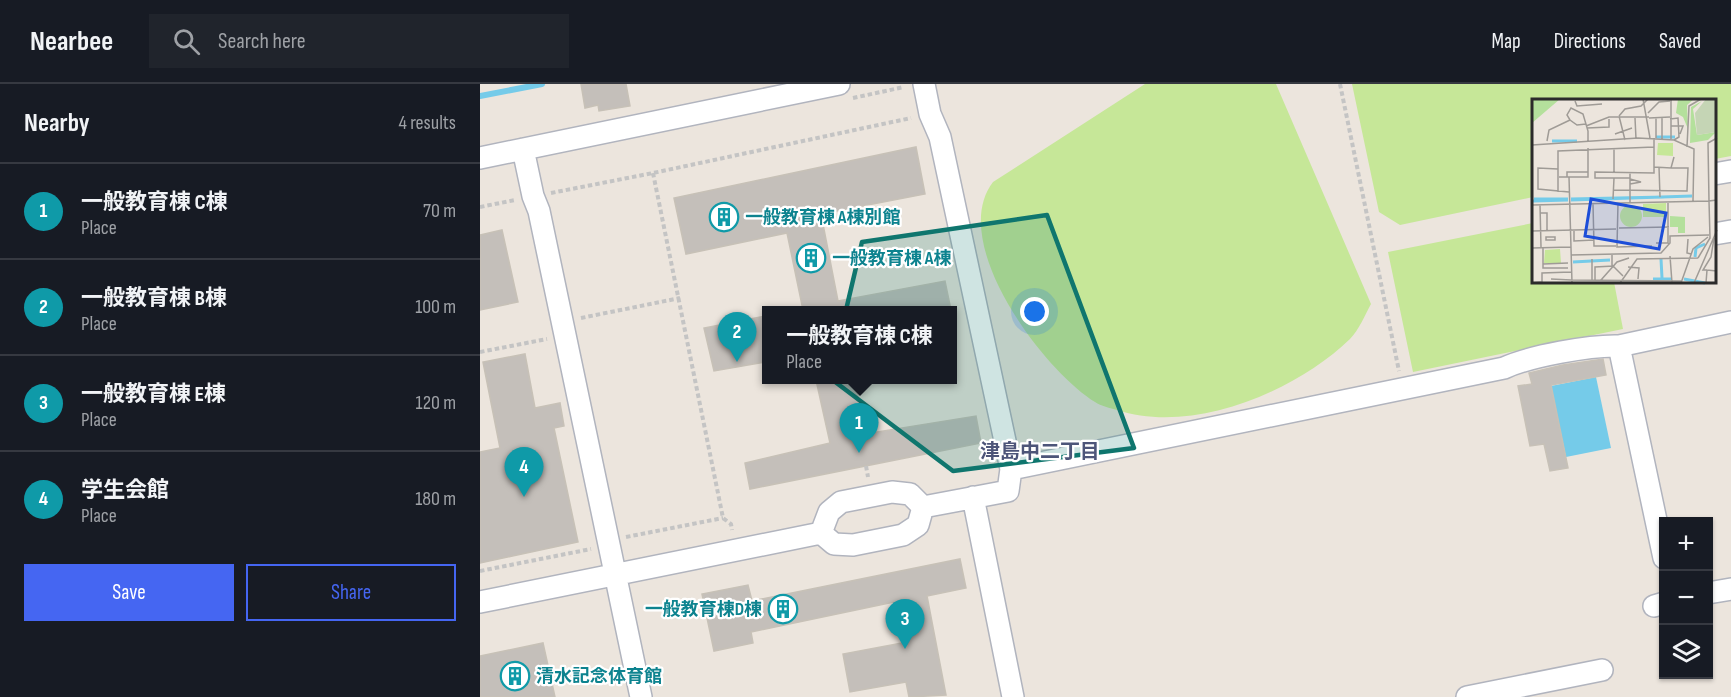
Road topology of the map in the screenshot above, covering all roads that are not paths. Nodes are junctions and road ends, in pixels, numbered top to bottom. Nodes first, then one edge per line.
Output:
1 (839, 84) edge
2 (924, 84) edge
3 (523, 149) junction
4 (480, 158) edge
5 (1731, 171) edge
6 (1716, 174) edge
7 (1731, 231) edge
8 (1716, 234) edge
9 (1731, 322) edge
10 (1619, 346) junction
11 (1011, 469) junction
12 (973, 497) junction
13 (923, 507) junction
14 (821, 533) junction
15 (1659, 534) edge
16 (616, 574) junction
17 (1731, 589) edge
18 (1713, 592) edge
19 (480, 602) edge
20 (1602, 670) dead end
21 (641, 697) edge
22 (1013, 697) edge
23 (1467, 697) edge

1 - 3 street
2 - 11 street
3 - 4 street
3 - 16 street
5 - 6 street
7 - 8 street
9 - 10 street
10 - 11 street
10 - 15 street
11 - 12 street
12 - 13 street
12 - 22 street
13 - 14 street
13 - 14 street
14 - 16 street
16 - 19 street
16 - 21 street
17 - 18 street
20 - 23 street

